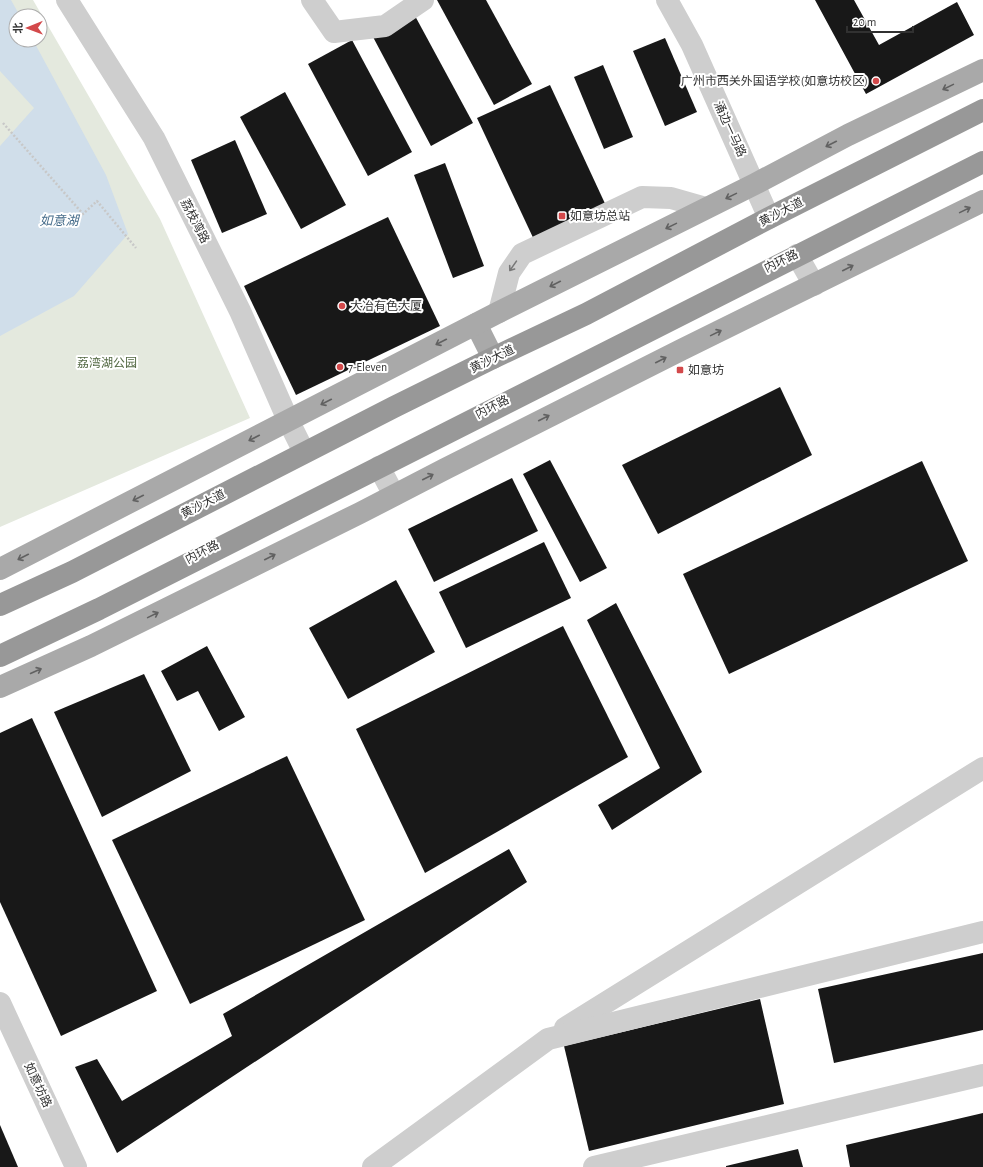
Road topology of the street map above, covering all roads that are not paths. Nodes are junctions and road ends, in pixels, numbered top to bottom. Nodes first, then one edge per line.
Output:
1 (67, 0) edge
2 (312, 0) edge
3 (423, 0) edge
4 (667, 0) edge
5 (983, 70) edge
6 (983, 110) edge
7 (983, 120) edge
8 (983, 161) edge
9 (755, 184) junction
10 (983, 201) edge
11 (706, 208) junction
12 (769, 218) junction
13 (797, 255) junction
14 (814, 285) junction
15 (499, 312) junction
16 (476, 324) junction
17 (493, 358) junction
18 (288, 420) junction
19 (304, 452) junction
20 (379, 467) junction
21 (394, 495) junction
22 (0, 569) edge
23 (0, 605) edge
24 (0, 609) edge
25 (0, 652) edge
26 (0, 656) edge
27 (0, 686) edge
28 (983, 768) edge
29 (983, 932) edge
30 (0, 1003) edge
31 (548, 1038) junction
32 (983, 1075) edge
33 (76, 1167) edge
34 (373, 1167) edge
35 (594, 1167) edge

1 - 18 street, 荔枝湾路
2 - 3 street
4 - 9 street, 涌边一马路
5 -> 9 main road
6 - 12 highway, 黄沙大道
7 - 24 highway
8 - 13 highway
8 - 25 highway, 内环路
9 -> 11 main road
9 - 12 street, 涌边一马路
14 -> 10 main road
11 -> 15 main road
11 -> 15 street
12 - 17 highway, 黄沙大道
13 - 14 street
13 - 20 highway
21 -> 14 main road
15 - 16 main road
16 - 17 main road
16 -> 18 main road
17 - 19 highway, 黄沙大道
18 - 19 street, 荔枝湾路
18 -> 22 main road
19 - 23 highway, 黄沙大道
20 - 21 street
20 - 26 highway
27 -> 21 main road
28 - 31 street
29 - 31 street
30 - 33 street, 如意坊路
31 - 34 street
32 - 35 street

